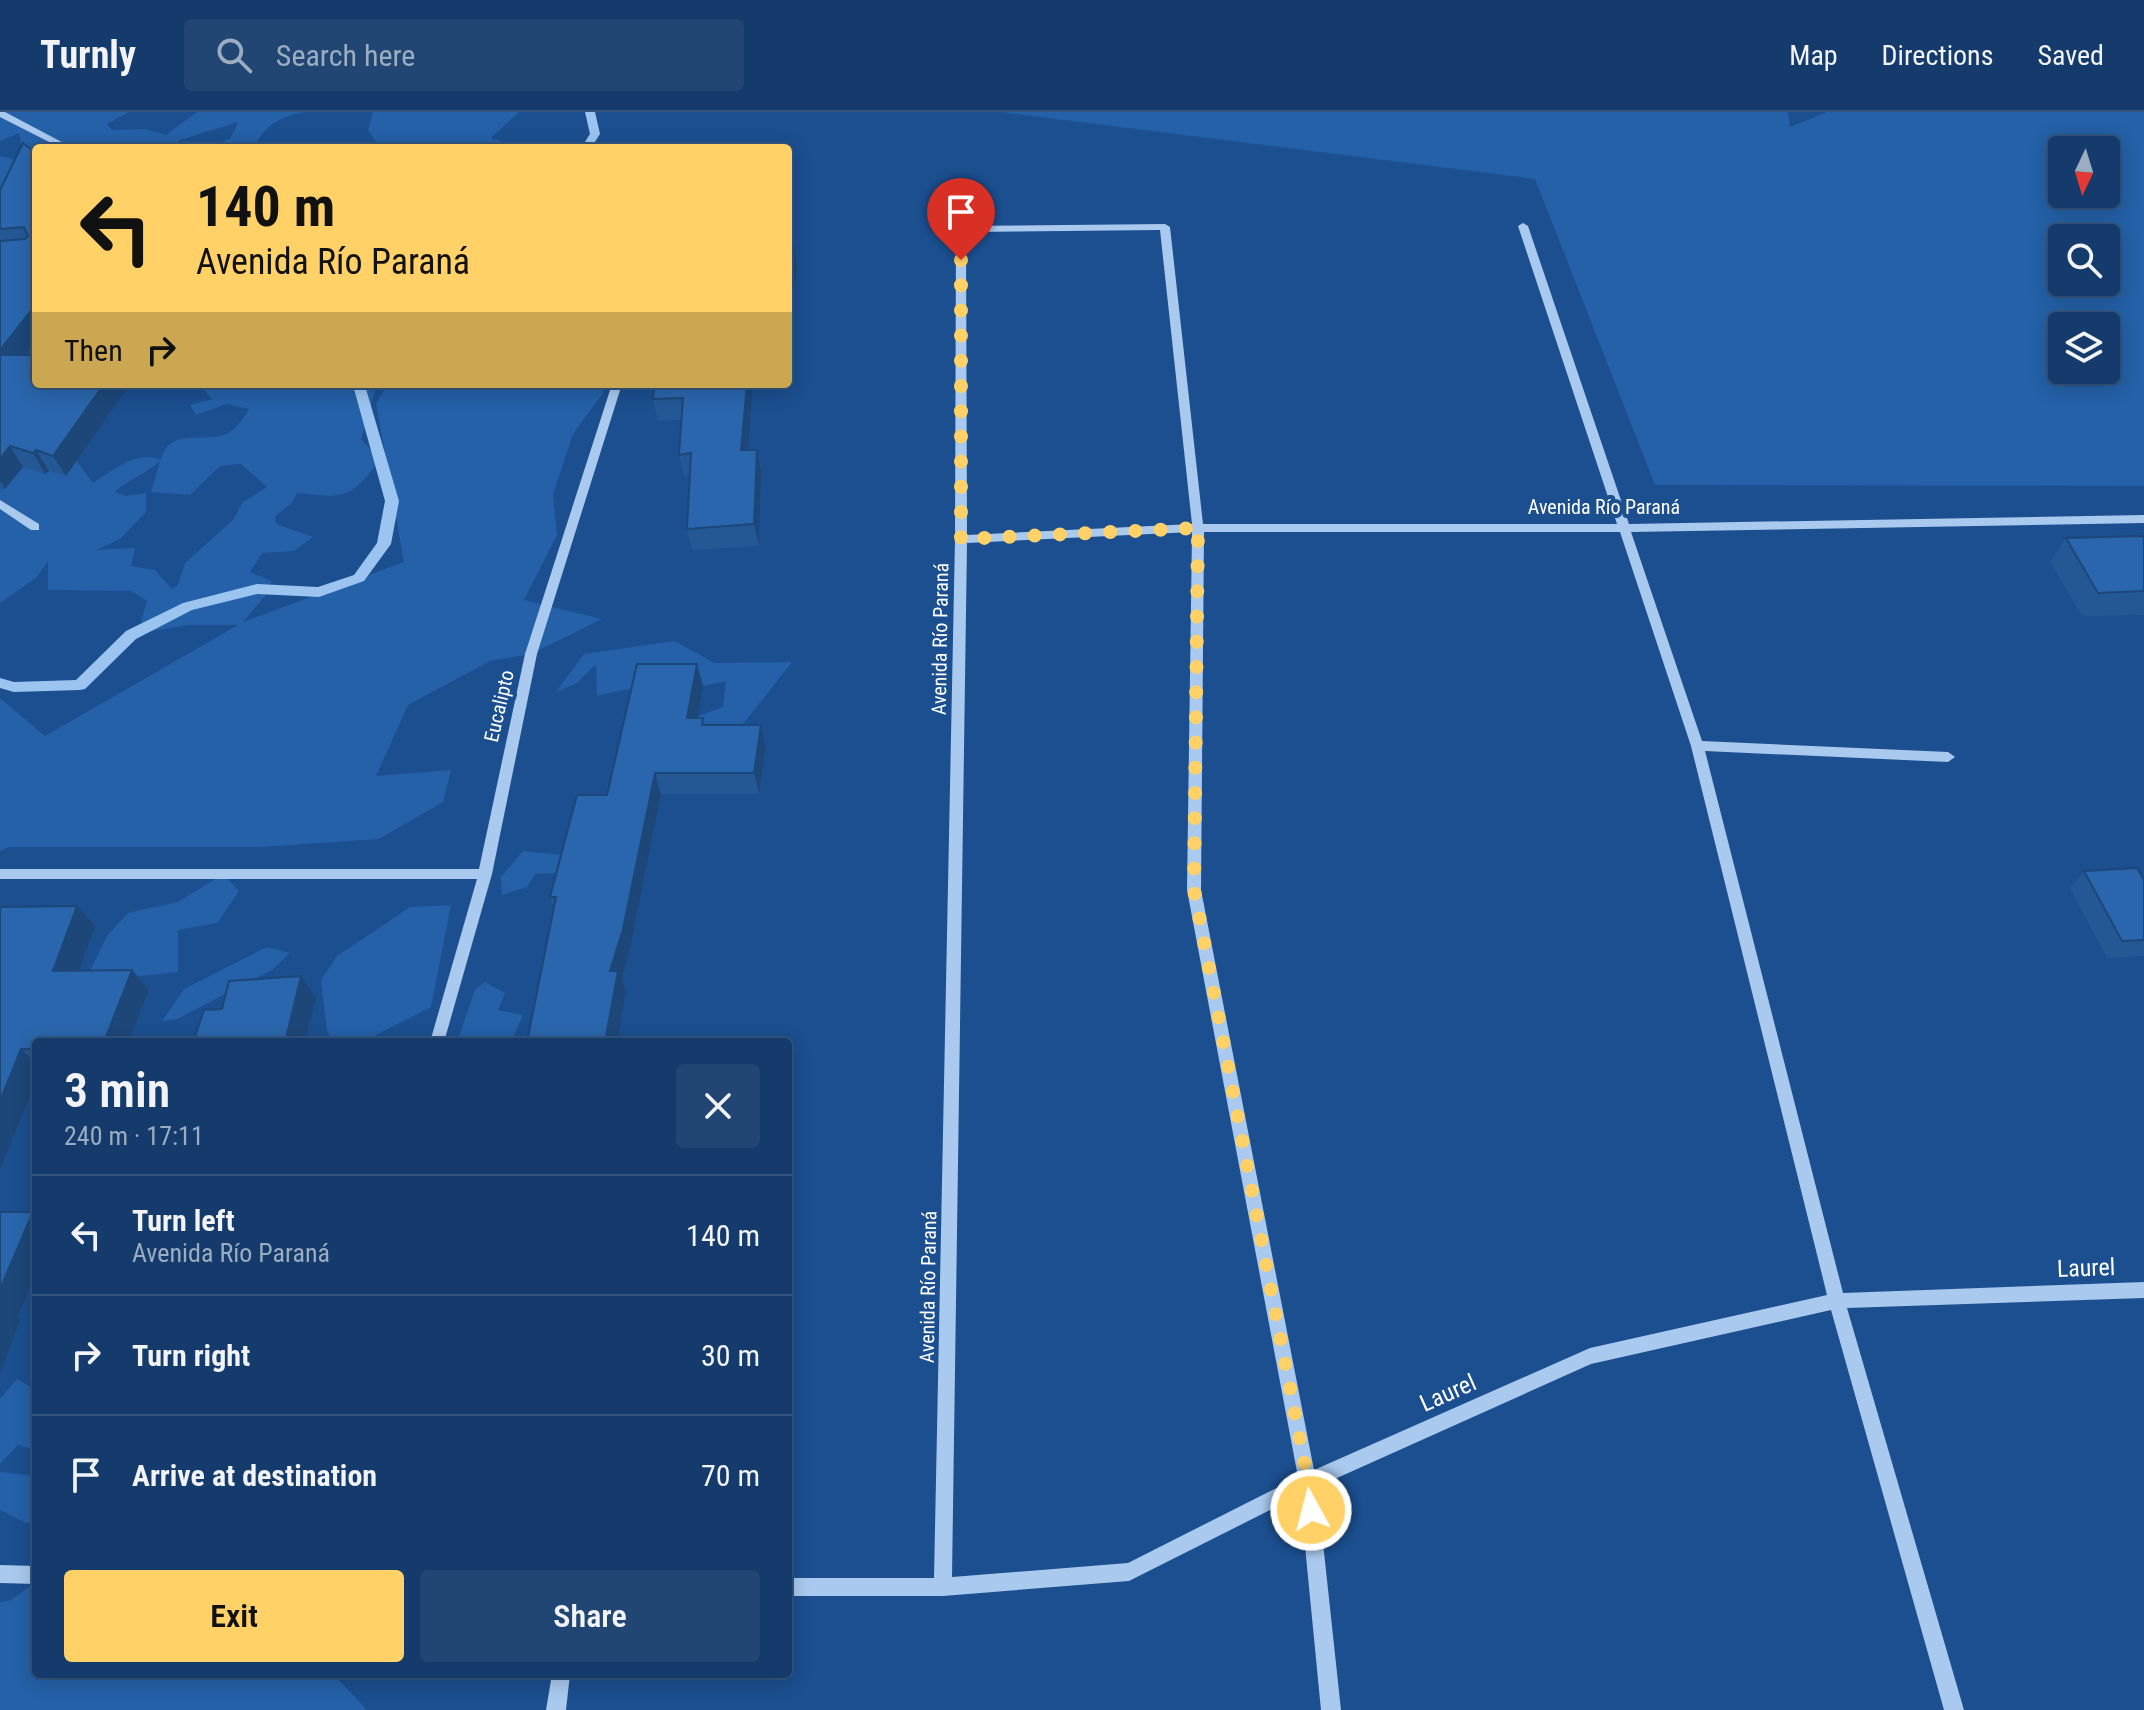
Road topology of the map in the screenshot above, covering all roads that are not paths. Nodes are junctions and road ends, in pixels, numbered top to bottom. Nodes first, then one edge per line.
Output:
1 (0, 113) edge
2 (60, 144) edge
3 (1523, 226) dead end
4 (616, 388) edge
5 (0, 504) edge
6 (2144, 519) edge
7 (35, 527) dead end
8 (1198, 528) junction
9 (1625, 528) junction
10 (961, 539) junction
11 (1697, 746) junction
12 (1948, 757) dead end
13 (0, 874) edge
14 (485, 874) junction
15 (438, 1038) edge
16 (2144, 1290) edge
17 (1837, 1301) junction
18 (1308, 1482) junction
19 (0, 1574) edge
20 (32, 1575) edge
21 (792, 1587) edge
22 (943, 1587) junction
23 (560, 1678) edge
24 (556, 1710) edge
25 (1331, 1710) edge
26 (1954, 1710) edge

1 - 2 street
3 - 9 street
4 - 14 street, Eucalipto
5 - 7 street
6 - 9 street, Avenida Río Paraná
8 - 9 street, Avenida Río Paraná
8 - 10 street, Avenida Río Paraná
8 - 10 street
8 - 18 street
9 - 11 street
10 - 22 street, Avenida Río Paraná
11 - 12 street
11 - 17 street
13 - 14 street
14 - 15 street, Eucalipto
16 - 17 street, Laurel
17 - 18 street, Laurel
17 - 26 street
18 - 22 street, Laurel
18 - 25 street
19 - 20 street
21 - 22 street, Laurel
23 - 24 street

